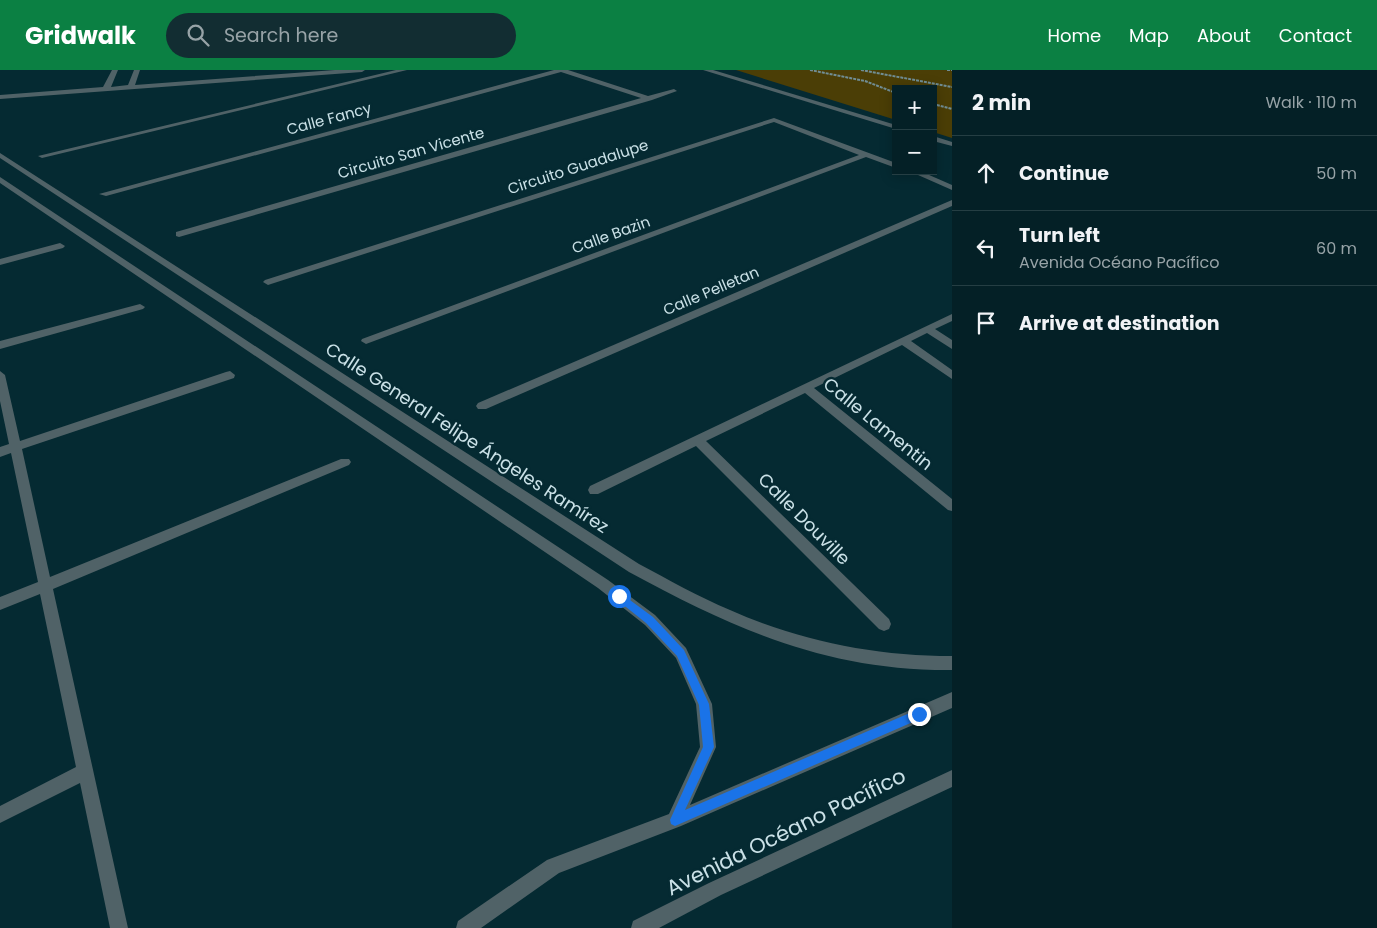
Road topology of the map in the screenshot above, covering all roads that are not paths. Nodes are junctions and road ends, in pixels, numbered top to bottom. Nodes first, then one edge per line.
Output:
1 (115, 70) edge
2 (137, 70) edge
3 (362, 70) edge
4 (404, 70) edge
5 (561, 70) edge
6 (706, 70) edge
7 (131, 87) junction
8 (106, 90) junction
9 (674, 91) dead end
10 (0, 97) edge
11 (650, 99) junction
12 (892, 126) edge
13 (937, 139) edge
14 (952, 144) edge
15 (0, 155) edge
16 (865, 155) junction
17 (42, 156) dead end
18 (892, 165) edge
19 (922, 175) edge
20 (0, 180) edge
21 (31, 187) junction
22 (952, 188) edge
23 (103, 194) dead end
24 (952, 203) edge
25 (179, 234) dead end
26 (60, 246) dead end
27 (0, 262) edge
28 (268, 282) dead end
29 (140, 307) dead end
30 (952, 317) edge
31 (928, 329) junction
32 (366, 341) dead end
33 (903, 341) junction
34 (0, 345) edge
35 (952, 345) edge
36 (0, 375) edge
37 (230, 375) dead end
38 (952, 375) edge
39 (806, 388) junction
40 (482, 406) dead end
41 (698, 440) junction
42 (15, 446) junction
43 (0, 452) edge
44 (345, 462) dead end
45 (594, 490) dead end
46 (952, 506) edge
47 (46, 585) junction
48 (0, 604) edge
49 (884, 624) dead end
50 (952, 663) edge
51 (952, 700) edge
52 (86, 771) junction
53 (952, 778) edge
54 (0, 815) edge
55 (675, 820) junction
56 (119, 928) edge
57 (466, 928) edge
58 (640, 928) edge

1 - 8 street
2 - 7 street
3 - 7 street
4 - 17 street
5 - 11 street
5 - 23 street, Calle Fancy
6 - 12 street
7 - 8 street
8 - 10 street
9 - 11 street, Circuito San Vicente
11 - 25 street, Circuito San Vicente
13 - 14 street
15 - 21 street, Calle General Felipe Ángeles Ramírez
16 - 18 street, Circuito Guadalupe
16 - 28 street, Circuito Guadalupe
16 - 32 street, Calle Bazin
19 - 22 street
20 - 21 street, Calle General Felipe Ángeles Ramírez
21 - 50 street, Calle General Felipe Ángeles Ramírez
21 - 55 street, Calle General Felipe Ángeles Ramírez
24 - 40 street, Calle Pelletan
26 - 27 street
29 - 34 street
30 - 31 street
31 - 33 street
31 - 35 street
33 - 38 street
33 - 39 street
36 - 42 street
37 - 42 street
39 - 41 street
39 - 46 street, Calle Lamentin
41 - 45 street
41 - 49 street, Calle Douville
42 - 43 street
42 - 47 street
44 - 47 street
47 - 48 street
47 - 52 street
51 - 55 street
52 - 54 street
52 - 56 street
53 - 58 street, Avenida Océano Pacífico
55 - 57 street

